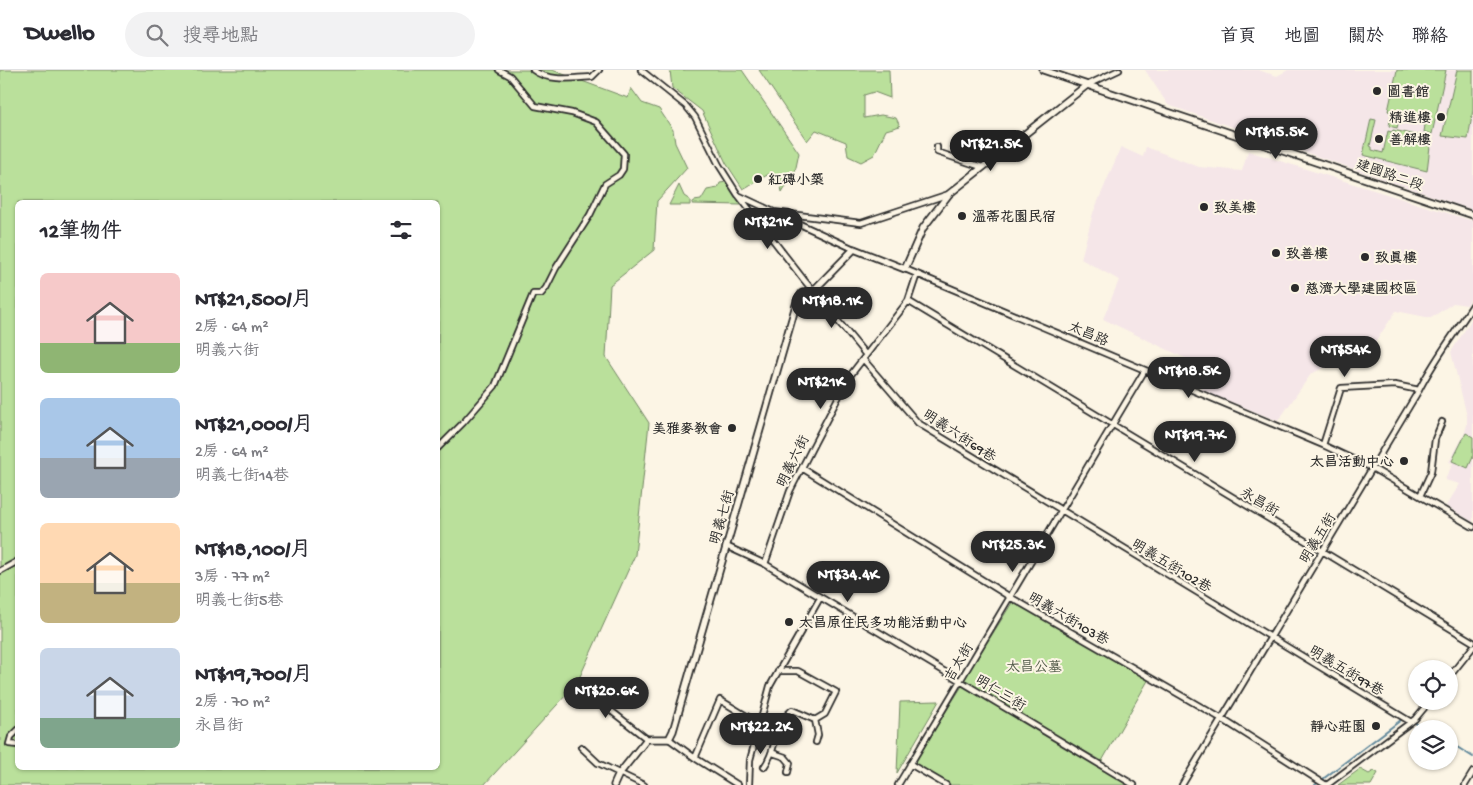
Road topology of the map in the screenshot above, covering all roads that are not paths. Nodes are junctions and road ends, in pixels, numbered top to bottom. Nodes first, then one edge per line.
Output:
1 (499, 70) edge
2 (533, 70) edge
3 (598, 70) edge
4 (641, 70) edge
5 (1043, 70) edge
6 (1119, 70) edge
7 (1087, 85) junction
8 (937, 147) dead end
9 (982, 166) junction
10 (949, 194) junction
11 (738, 195) junction
12 (774, 212) junction
13 (1473, 215) edge
14 (854, 249) junction
15 (905, 269) junction
16 (917, 274) junction
17 (814, 290) junction
18 (908, 301) junction
19 (1473, 304) edge
20 (864, 357) junction
21 (1145, 370) junction
22 (1419, 390) junction
23 (1442, 422) dead end
24 (1114, 426) junction
25 (1323, 445) junction
26 (440, 446) edge
27 (802, 468) junction
28 (1372, 468) junction
29 (1420, 496) junction
30 (1061, 512) junction
31 (1473, 527) edge
32 (726, 546) junction
33 (1323, 552) junction
34 (15, 563) edge
35 (765, 564) junction
36 (0, 571) edge
37 (1010, 597) junction
38 (820, 598) junction
39 (1271, 637) junction
40 (1473, 642) edge
41 (1473, 647) edge
42 (1458, 666) edge
43 (778, 671) junction
44 (960, 681) junction
45 (628, 689) dead end
46 (1422, 710) edge
47 (1222, 719) junction
48 (815, 720) junction
49 (1408, 720) edge
50 (1413, 720) edge
51 (758, 723) junction
52 (1408, 724) edge
53 (15, 733) edge
54 (669, 738) junction
55 (647, 739) junction
56 (816, 742) dead end
57 (15, 745) edge
58 (581, 747) dead end
59 (773, 752) junction
60 (695, 758) junction
61 (910, 764) junction
62 (764, 767) dead end
63 (788, 772) dead end
64 (1473, 772) edge
65 (619, 774) junction
66 (614, 785) edge
67 (644, 785) edge
68 (738, 785) edge
69 (749, 785) edge
70 (898, 785) edge
71 (946, 785) edge
72 (1134, 785) edge
73 (1182, 785) edge
74 (1326, 785) edge
75 (1465, 785) edge

1 - 26 street
2 - 3 street
4 - 11 street, 明義六街69巷
5 - 7 street, 建國路二段
6 - 7 street
7 - 9 street
7 - 13 street, 建國路二段
8 - 9 street
9 - 10 street
10 - 12 street
10 - 15 street
11 - 12 street
11 - 17 street, 明義六街69巷
12 - 14 street
14 - 15 street, 太昌路
14 - 17 street, 明義七街
15 - 16 street, 太昌路
16 - 18 street, 明義六街
16 - 21 street, 太昌路
17 - 20 street, 明義六街69巷
17 - 32 street, 明義七街
18 - 20 street, 明義六街
18 - 24 street, 永昌街
19 - 22 street, 明義五街
20 - 27 street, 明義六街
20 - 30 street, 明義六街69巷
21 - 24 street, 吉太街
21 - 25 street, 太昌路
22 - 25 street
22 - 28 street, 明義五街
23 - 29 street
24 - 30 street, 吉太街
24 - 33 street, 永昌街
25 - 28 street, 太昌路
27 - 35 street, 明義六街
27 - 37 street, 明義六街103巷
28 - 29 street, 太昌路
28 - 33 street, 明義五街
29 - 31 street, 太昌路
30 - 37 street, 吉太街
30 - 39 street, 明義五街102巷
32 - 35 street, 明仁三街
32 - 54 street, 明義七街
33 - 39 street, 明義五街
33 - 40 street, 永昌街
34 - 36 street
35 - 38 street, 明仁三街
37 - 44 street, 吉太街
37 - 47 street, 明義六街103巷
38 - 43 street
38 - 44 street, 明仁三街
39 - 47 street, 明義五街
39 - 49 street, 明義五街97巷
41 - 42 street
43 - 48 street
43 - 51 street
44 - 61 street, 吉太街
44 - 72 street, 明仁三街
45 - 55 street
46 - 50 street
47 - 73 street, 明義五街
47 - 74 street, 明義六街103巷
48 - 56 street
48 - 59 street
51 - 60 street
51 - 69 street
52 - 74 street
53 - 57 street
54 - 55 street
54 - 60 street
55 - 65 street
58 - 65 street
59 - 62 street
59 - 63 street
60 - 68 street
61 - 70 street, 吉太街
61 - 71 street
64 - 75 street
65 - 66 street
65 - 67 street

